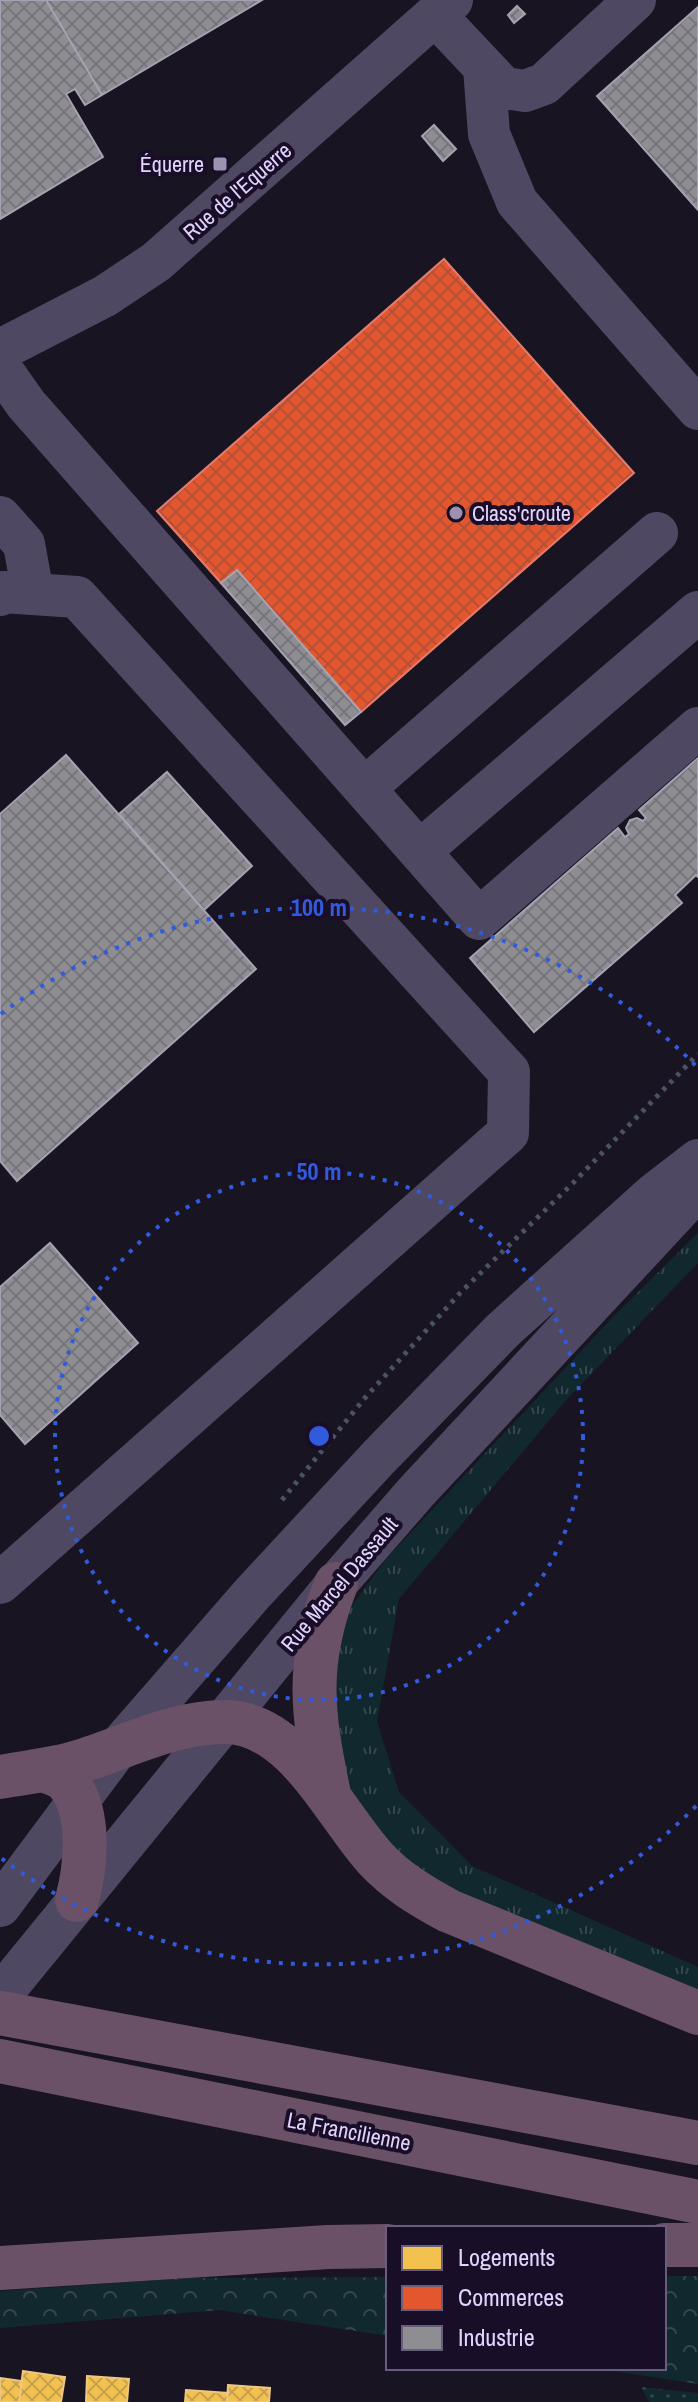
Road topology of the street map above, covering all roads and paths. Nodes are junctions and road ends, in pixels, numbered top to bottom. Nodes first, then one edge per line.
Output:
1 (635, 0) edge
2 (444, 8) edge
3 (484, 68) junction
4 (0, 350) edge
5 (0, 367) edge
6 (698, 409) edge
7 (0, 517) edge
8 (657, 533) dead end
9 (16, 594) edge
10 (698, 612) edge
11 (698, 728) edge
12 (365, 788) junction
13 (420, 851) junction
14 (698, 1054) edge
15 (698, 1160) edge
16 (698, 1189) edge
17 (278, 1506) dead end
18 (0, 1583) edge
19 (336, 1584) junction
20 (225, 1722) junction
21 (117, 1749) junction
22 (43, 1770) junction
23 (0, 1777) edge
24 (329, 1794) junction
25 (77, 1803) junction
26 (3, 1902) edge
27 (72, 1906) junction
28 (0, 1996) edge
29 (0, 2013) edge
30 (698, 2013) edge
31 (0, 2061) edge
32 (698, 2143) edge
33 (698, 2202) edge
34 (666, 2245) edge
35 (698, 2245) edge
36 (386, 2246) edge
37 (0, 2268) edge

1 - 3 street
2 - 3 street
2 - 4 street, Rue de l'Equerre
3 - 6 street
5 - 12 street
7 - 9 street
8 - 12 street
9 - 18 street
10 - 13 street
11 - 13 street
12 - 13 street
14 - 17 path
15 - 21 street
16 - 19 street, Rue Marcel Dassault
19 - 20 street, Rue Marcel Dassault
19 - 24 highway
20 - 21 highway
20 - 24 highway
20 - 27 street, Rue Marcel Dassault
21 - 22 highway
21 - 25 street
22 - 23 highway
22 - 25 highway
24 - 30 highway
25 - 26 street
25 - 27 highway
27 - 28 street, Rue Marcel Dassault
29 - 32 highway
31 - 33 highway, La Francilienne
34 - 35 highway
36 - 37 highway

